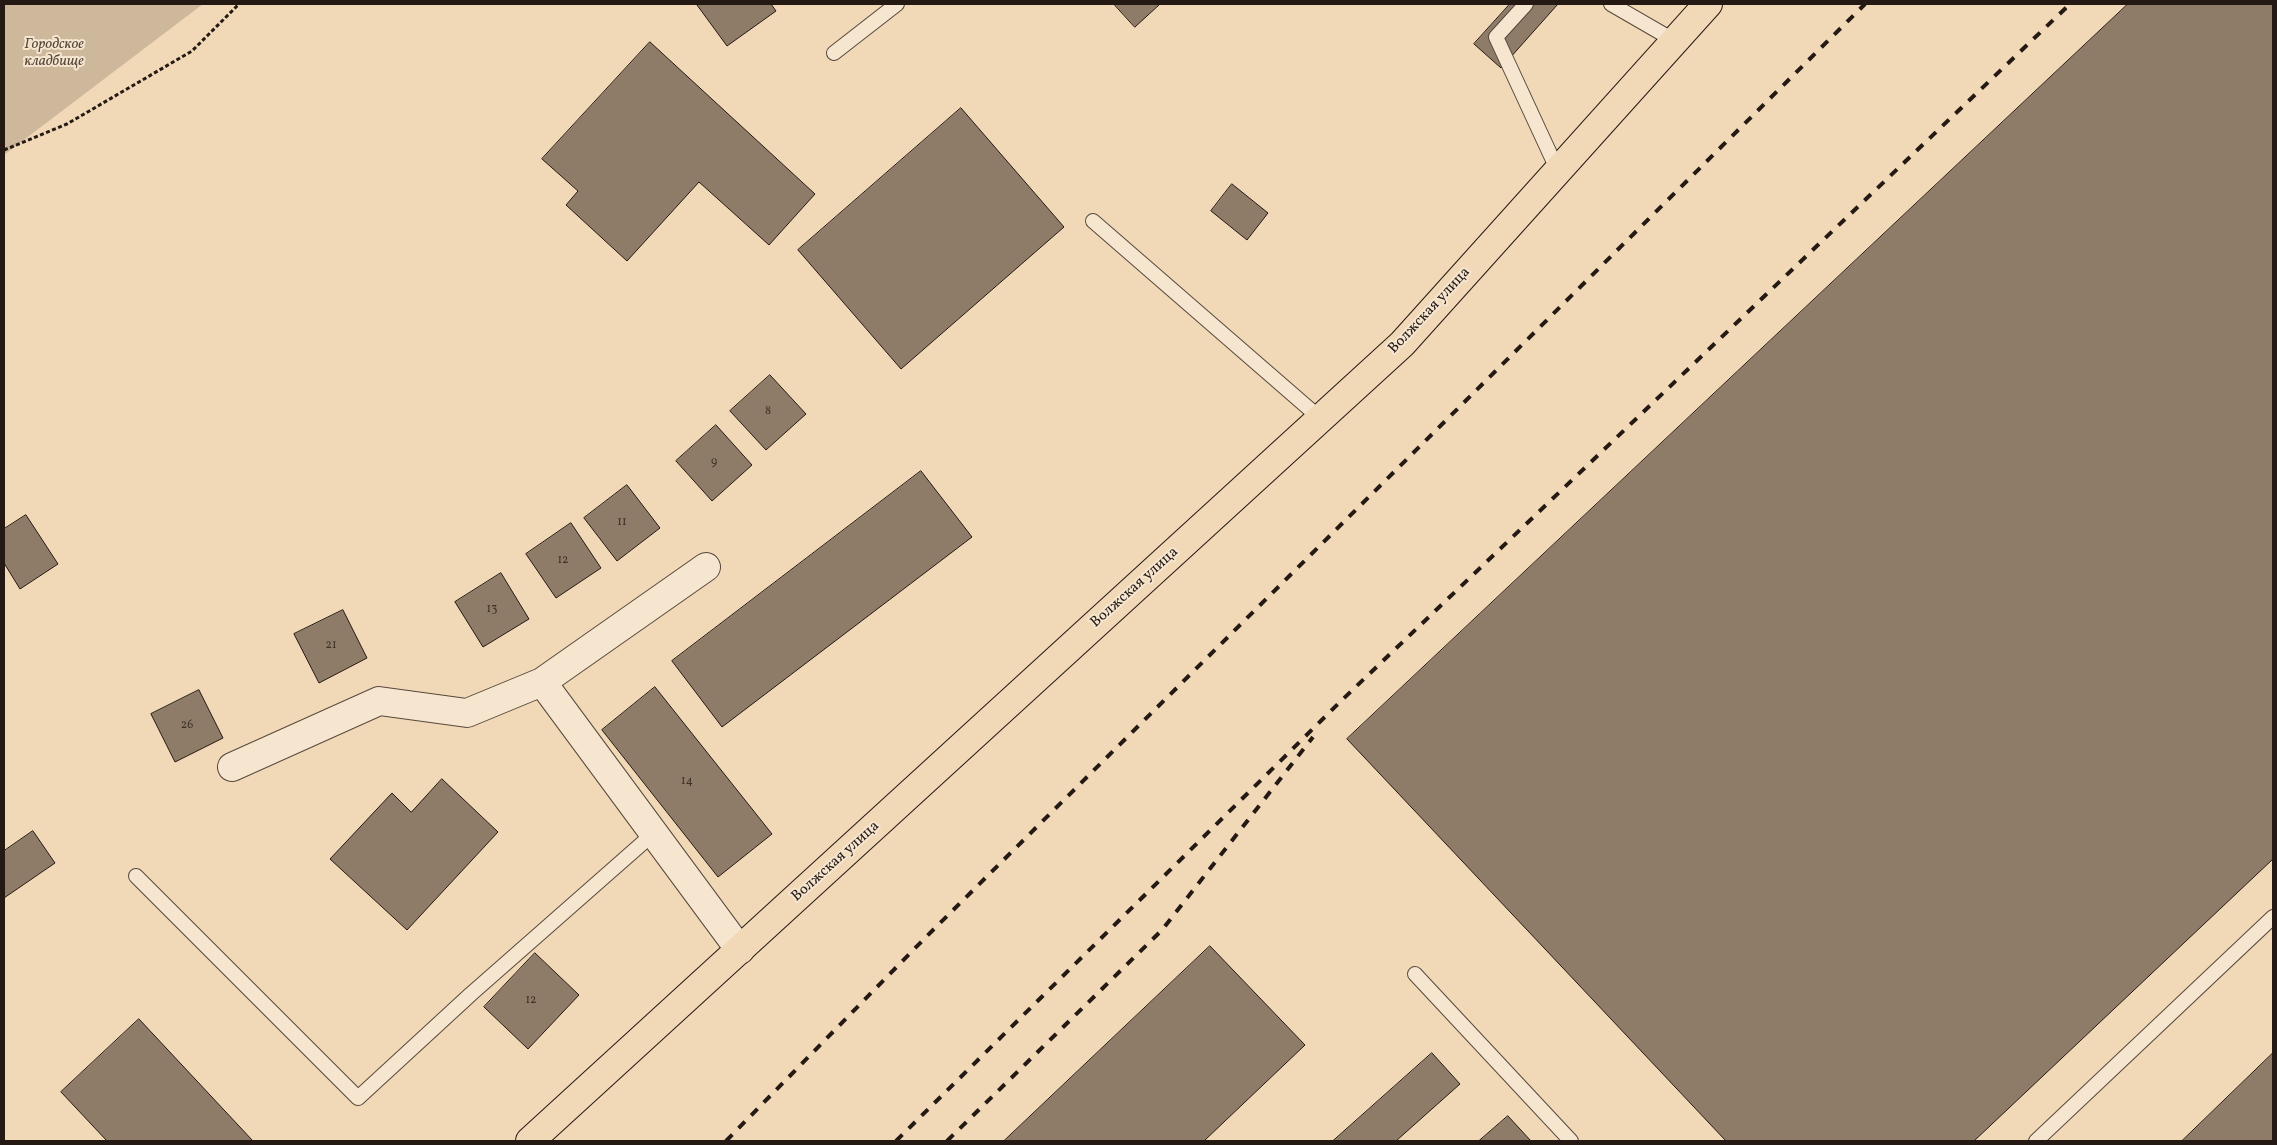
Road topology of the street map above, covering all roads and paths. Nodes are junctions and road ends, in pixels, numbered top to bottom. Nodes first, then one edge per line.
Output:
1 (239, 4) edge
2 (897, 4) edge
3 (1526, 4) edge
4 (1611, 4) edge
5 (1708, 4) edge
6 (1675, 41) junction
7 (834, 53) dead end
8 (4, 150) edge
9 (1558, 170) junction
10 (1093, 221) dead end
11 (1320, 419) junction
12 (706, 567) dead end
13 (542, 682) junction
14 (232, 766) dead end
15 (654, 833) junction
16 (136, 876) dead end
17 (2273, 917) edge
18 (740, 950) junction
19 (1415, 974) dead end
20 (530, 1141) edge
21 (1571, 1141) edge
22 (2036, 1141) edge

1 - 8 path
2 - 7 lane
3 - 9 lane
4 - 6 lane
5 - 6 main road, Волжская улица
6 - 9 main road, Волжская улица
9 - 11 main road, Волжская улица
10 - 11 lane
11 - 18 main road, Волжская улица
12 - 13 street
13 - 14 street
13 - 15 street
15 - 16 lane
15 - 18 street
17 - 22 lane
18 - 20 main road, Волжская улица
19 - 21 lane

